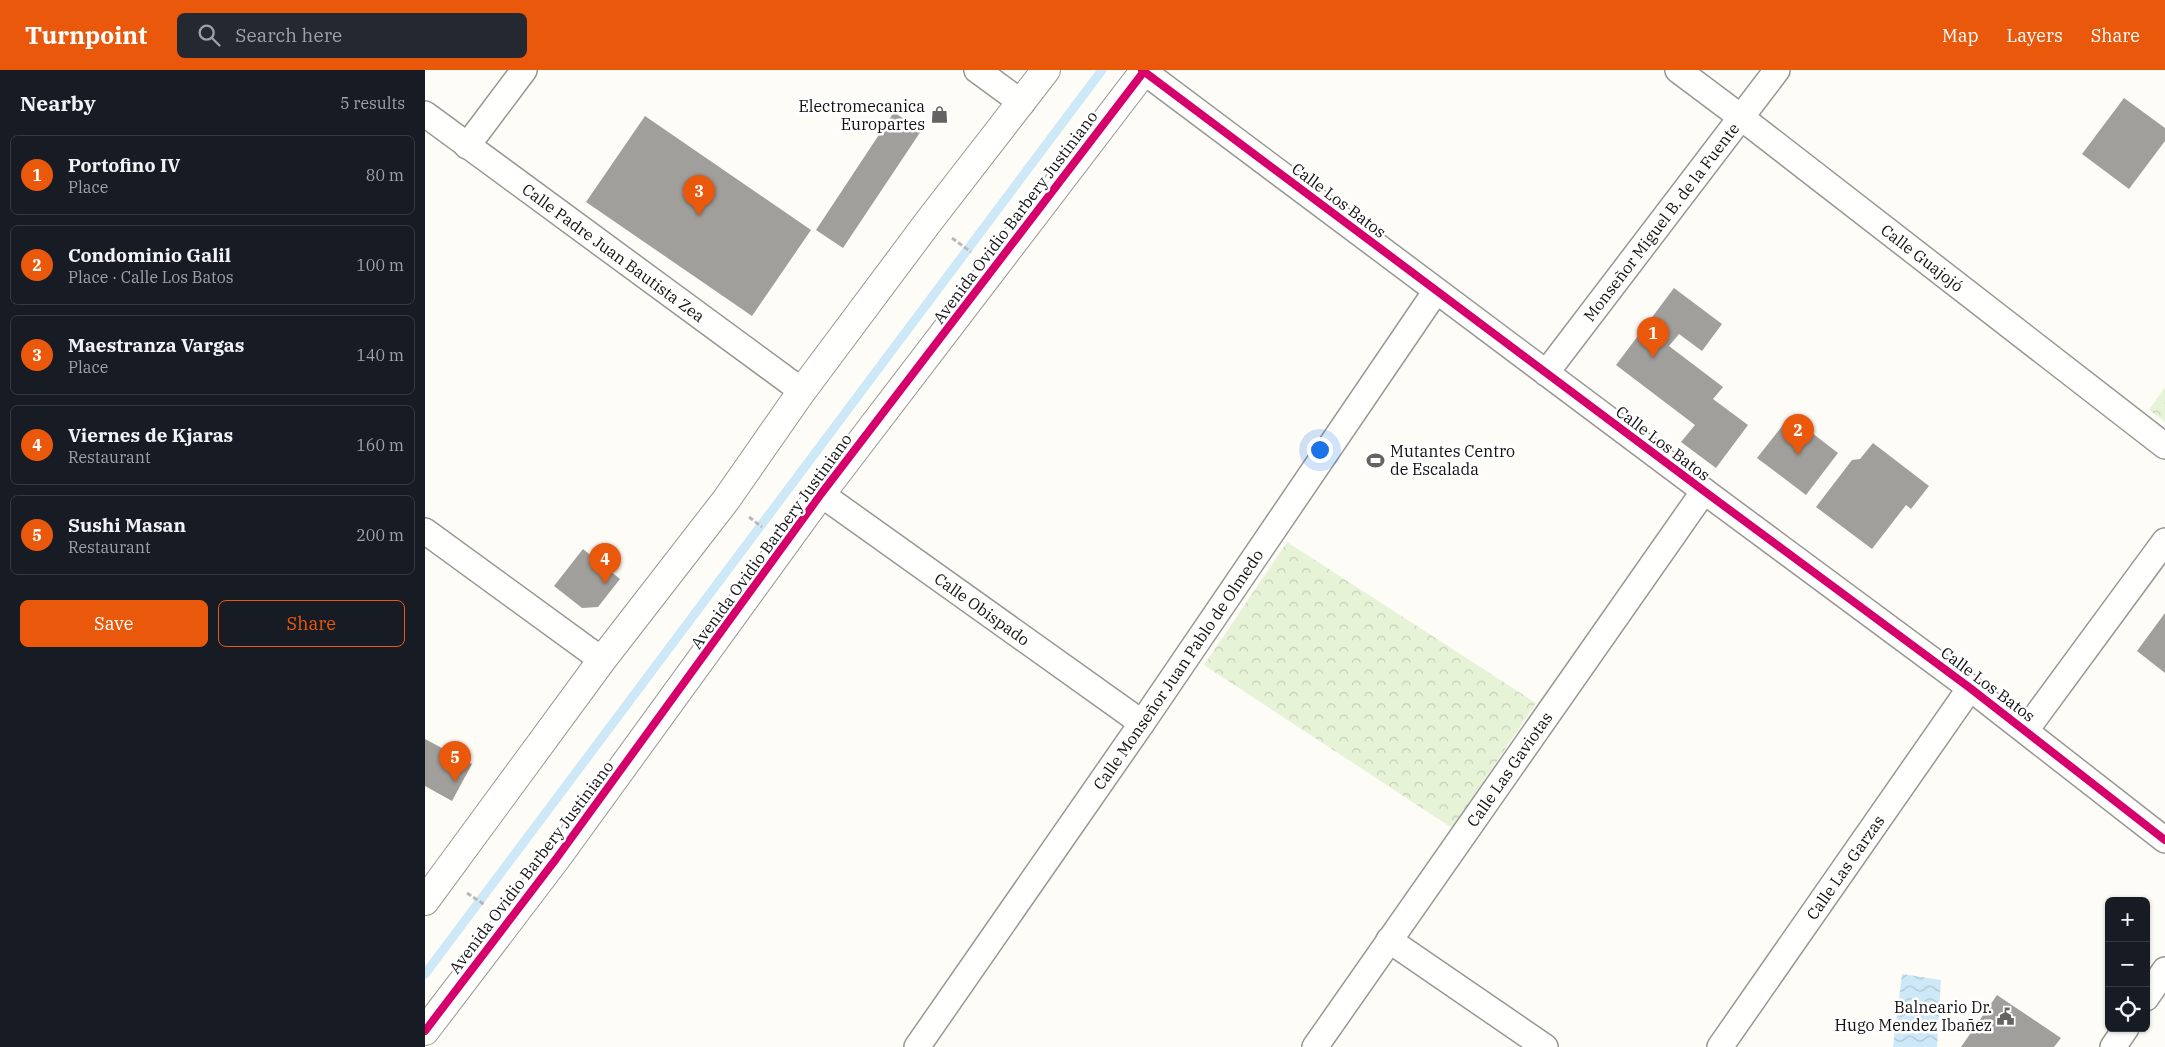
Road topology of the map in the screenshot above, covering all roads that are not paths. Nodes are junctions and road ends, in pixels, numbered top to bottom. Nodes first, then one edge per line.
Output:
1 (524, 70) edge
2 (977, 70) edge
3 (1046, 70) edge
4 (1144, 70) edge
5 (1678, 70) edge
6 (1777, 70) edge
7 (1022, 103) junction
8 (1742, 118) junction
9 (429, 124) edge
10 (467, 146) junction
11 (1436, 291) junction
12 (1546, 374) junction
13 (802, 391) junction
14 (2165, 446) edge
15 (1704, 491) junction
16 (821, 494) junction
17 (425, 531) edge
18 (2165, 541) edge
19 (602, 660) junction
20 (1970, 688) junction
21 (1142, 723) junction
22 (2026, 730) junction
23 (2165, 840) edge
24 (425, 901) edge
25 (1389, 940) junction
26 (2165, 970) edge
27 (2150, 992) edge
28 (425, 1031) edge
29 (2123, 1032) edge
30 (917, 1047) edge
31 (1315, 1047) edge
32 (1545, 1047) edge
33 (1720, 1047) edge
34 (2113, 1047) edge

1 - 10 street
2 - 7 street
3 - 7 street
4 - 11 street, Calle Los Batos
4 - 16 street, Avenida Ovidio Barbery Justiniano
5 - 8 street, Calle Guajojó
6 - 8 street, Monseñor Miguel B. de la Fuente
7 - 13 street
8 - 12 street, Monseñor Miguel B. de la Fuente
8 - 14 street, Calle Guajojó
9 - 10 street, Calle Padre Juan Bautista Zea
10 - 13 street, Calle Padre Juan Bautista Zea
11 - 12 street, Calle Los Batos
11 - 21 street, Calle Monseñor Juan Pablo de Olmedo
12 - 15 street, Calle Los Batos
13 - 19 street
15 - 20 street, Calle Los Batos
15 - 25 street, Calle Las Gaviotas
16 - 21 street, Calle Obispado
16 - 28 street, Avenida Ovidio Barbery Justiniano
17 - 19 street
18 - 22 street
19 - 24 street
20 - 22 street, Calle Los Batos
20 - 33 street, Calle Las Garzas
21 - 30 street, Calle Monseñor Juan Pablo de Olmedo
22 - 23 street, Calle Los Batos
25 - 31 street, Calle Las Gaviotas
25 - 32 street
26 - 27 street
29 - 34 street

